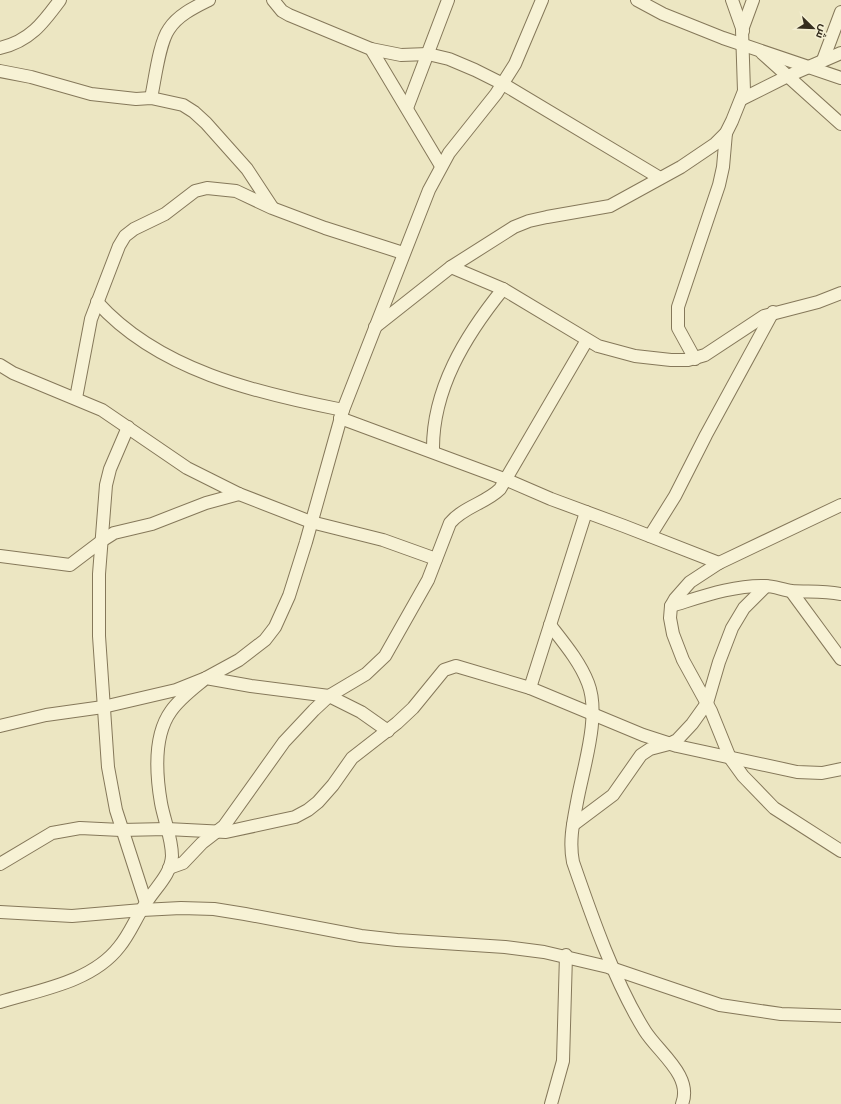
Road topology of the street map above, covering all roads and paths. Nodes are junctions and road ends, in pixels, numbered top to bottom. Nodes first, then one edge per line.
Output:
1 (60, 0) edge
2 (209, 0) edge
3 (272, 0) edge
4 (448, 0) edge
5 (542, 0) edge
6 (637, 0) edge
7 (732, 0) edge
8 (753, 0) edge
9 (841, 12) edge
10 (742, 30) junction
11 (742, 45) junction
12 (0, 48) edge
13 (370, 49) junction
14 (757, 49) junction
15 (841, 53) edge
16 (428, 54) junction
17 (822, 60) junction
18 (810, 66) junction
19 (0, 71) edge
20 (788, 76) junction
21 (841, 78) edge
22 (503, 84) junction
23 (151, 98) junction
24 (742, 99) junction
25 (407, 108) junction
26 (841, 124) edge
27 (726, 133) junction
28 (441, 166) junction
29 (660, 178) junction
30 (272, 208) junction
31 (403, 253) junction
32 (450, 267) junction
33 (503, 289) junction
34 (841, 293) edge
35 (97, 302) junction
36 (773, 312) junction
37 (374, 328) junction
38 (587, 340) junction
39 (695, 359) junction
40 (0, 365) edge
41 (76, 398) junction
42 (341, 414) junction
43 (128, 426) junction
44 (433, 451) junction
45 (507, 480) junction
46 (240, 494) junction
47 (841, 505) edge
48 (586, 512) junction
49 (311, 522) junction
50 (650, 536) junction
51 (103, 540) junction
52 (0, 556) edge
53 (436, 559) junction
54 (719, 563) junction
55 (766, 586) junction
56 (791, 591) junction
57 (841, 594) edge
58 (671, 606) junction
59 (550, 625) junction
60 (841, 659) edge
61 (206, 678) junction
62 (530, 688) junction
63 (329, 696) junction
64 (707, 703) junction
65 (103, 707) junction
66 (594, 714) junction
67 (0, 726) edge
68 (388, 731) junction
69 (669, 744) junction
70 (730, 758) junction
71 (841, 769) edge
72 (573, 825) junction
73 (167, 829) junction
74 (121, 830) junction
75 (216, 833) junction
76 (841, 851) edge
77 (0, 864) edge
78 (169, 868) junction
79 (144, 906) junction
80 (0, 912) edge
81 (566, 955) junction
82 (614, 969) junction
83 (0, 1002) edge
84 (841, 1016) edge
85 (551, 1104) edge
86 (682, 1104) edge

1 - 12 street
2 - 23 street
3 - 13 street
4 - 16 street
5 - 22 street
6 - 11 street
7 - 10 street
8 - 10 street
9 - 17 street
10 - 11 street
10 - 14 street
11 - 14 street
11 - 24 street
13 - 16 street
13 - 25 street
14 - 18 street
14 - 20 street
15 - 17 street
16 - 22 street
16 - 25 street
17 - 18 street
18 - 20 street
18 - 21 street
19 - 23 street
20 - 24 street
20 - 26 street
22 - 28 street
22 - 29 street
23 - 30 street
24 - 27 street
25 - 28 street
27 - 29 street
27 - 39 street
28 - 31 street
29 - 32 street
30 - 31 street
30 - 35 street
31 - 37 street
32 - 33 street
32 - 37 street
33 - 38 street
33 - 44 street
34 - 36 street
35 - 41 street
35 - 42 street
36 - 39 street
36 - 50 street
37 - 42 street
38 - 39 street
38 - 45 street
40 - 41 street
41 - 43 street
42 - 44 street
42 - 49 street
43 - 46 street
43 - 51 street
44 - 45 street
45 - 48 street
45 - 53 street
46 - 49 street
46 - 51 street
47 - 54 street
48 - 50 street
48 - 59 street
49 - 53 street
49 - 61 street
50 - 54 street
51 - 52 street
51 - 65 street
53 - 63 street
54 - 58 street
55 - 56 street
55 - 58 street
55 - 64 street
56 - 57 street
56 - 60 street
58 - 64 street
59 - 62 street
59 - 66 street
61 - 63 street
61 - 65 street
61 - 73 street
62 - 66 street
62 - 68 street
63 - 68 street
63 - 75 street
64 - 69 street
64 - 70 street
65 - 67 street
65 - 74 street
66 - 69 street
66 - 72 street
68 - 75 street
69 - 70 street
69 - 72 street
70 - 71 street
70 - 76 street
72 - 82 street
73 - 74 street
73 - 75 street
73 - 78 street
74 - 77 street
74 - 79 street
75 - 78 street
78 - 79 street
79 - 80 street
79 - 81 street
79 - 83 street
81 - 82 street
81 - 85 street
82 - 84 street
82 - 86 street

